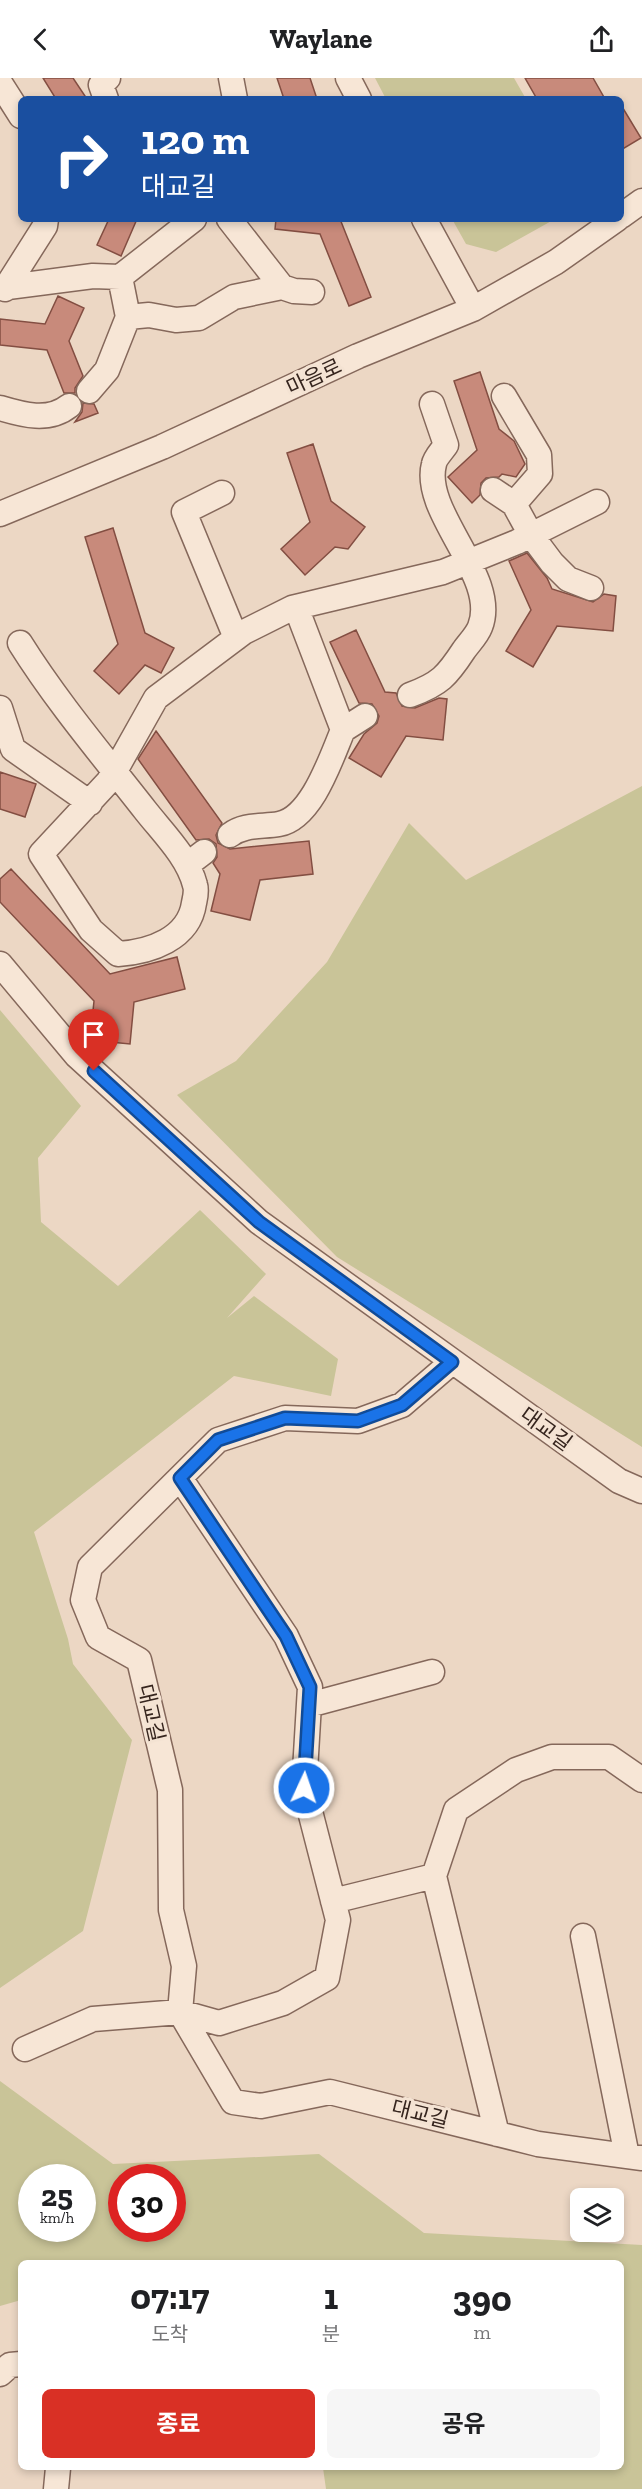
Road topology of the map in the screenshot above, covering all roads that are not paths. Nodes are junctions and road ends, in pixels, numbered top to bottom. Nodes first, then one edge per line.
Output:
1 (108, 78) edge
2 (231, 78) edge
3 (348, 78) edge
4 (0, 83) edge
5 (105, 96) edge
6 (234, 96) edge
7 (357, 96) edge
8 (18, 111) edge
9 (642, 201) edge
10 (624, 214) edge
11 (46, 222) edge
12 (190, 222) edge
13 (231, 222) edge
14 (426, 222) edge
15 (613, 222) edge
16 (120, 277) junction
17 (282, 287) junction
18 (2, 289) edge
19 (312, 292) dead end
20 (473, 309) junction
21 (128, 317) junction
22 (89, 391) dead end
23 (504, 396) dead end
24 (432, 404) dead end
25 (69, 406) dead end
26 (0, 408) edge
27 (493, 490) dead end
28 (222, 493) dead end
29 (597, 502) dead end
30 (514, 504) junction
31 (0, 514) edge
32 (531, 535) junction
33 (468, 562) junction
34 (591, 588) dead end
35 (296, 607) junction
36 (236, 638) junction
37 (20, 643) dead end
38 (410, 695) dead end
39 (0, 708) edge
40 (365, 716) dead end
41 (343, 730) junction
42 (115, 771) junction
43 (90, 803) junction
44 (230, 835) dead end
45 (0, 964) edge
46 (452, 1362) junction
47 (180, 1478) junction
48 (642, 1491) edge
49 (432, 1672) dead end
50 (309, 1705) junction
51 (642, 1780) edge
52 (434, 1876) junction
53 (333, 1901) junction
54 (583, 1936) dead end
55 (180, 2012) junction
56 (25, 2049) dead end
57 (497, 2134) junction
58 (635, 2157) edge
59 (18, 2364) edge
60 (0, 2374) edge
61 (58, 2470) edge
62 (56, 2489) edge

1 - 5 street
2 - 6 street
3 - 7 street
4 - 8 street
9 - 10 street
11 - 18 street
12 - 16 street
13 - 17 street
14 - 20 street
15 - 20 street, 마음로
16 - 18 street
16 - 21 street
17 - 19 street
17 - 21 street
20 - 31 street, 마음로
21 - 22 street
23 - 30 street
24 - 33 street
25 - 26 street
27 - 30 street
28 - 36 street
29 - 32 street
30 - 32 street
32 - 33 street
32 - 34 street
33 - 35 street
33 - 38 street
35 - 36 street
35 - 41 street
36 - 42 street
37 - 42 street
39 - 43 street
40 - 41 street
41 - 44 street
42 - 43 street
42 - 43 street
45 - 46 street, 대교길
46 - 47 street, 대교길
46 - 48 street, 대교길
47 - 50 street
47 - 55 street, 대교길
49 - 50 street
50 - 53 street
51 - 52 street
52 - 53 street
52 - 57 street
53 - 55 street
54 - 58 street, 대교길
55 - 56 street
55 - 57 street, 대교길
57 - 58 street, 대교길
59 - 60 street
61 - 62 street

